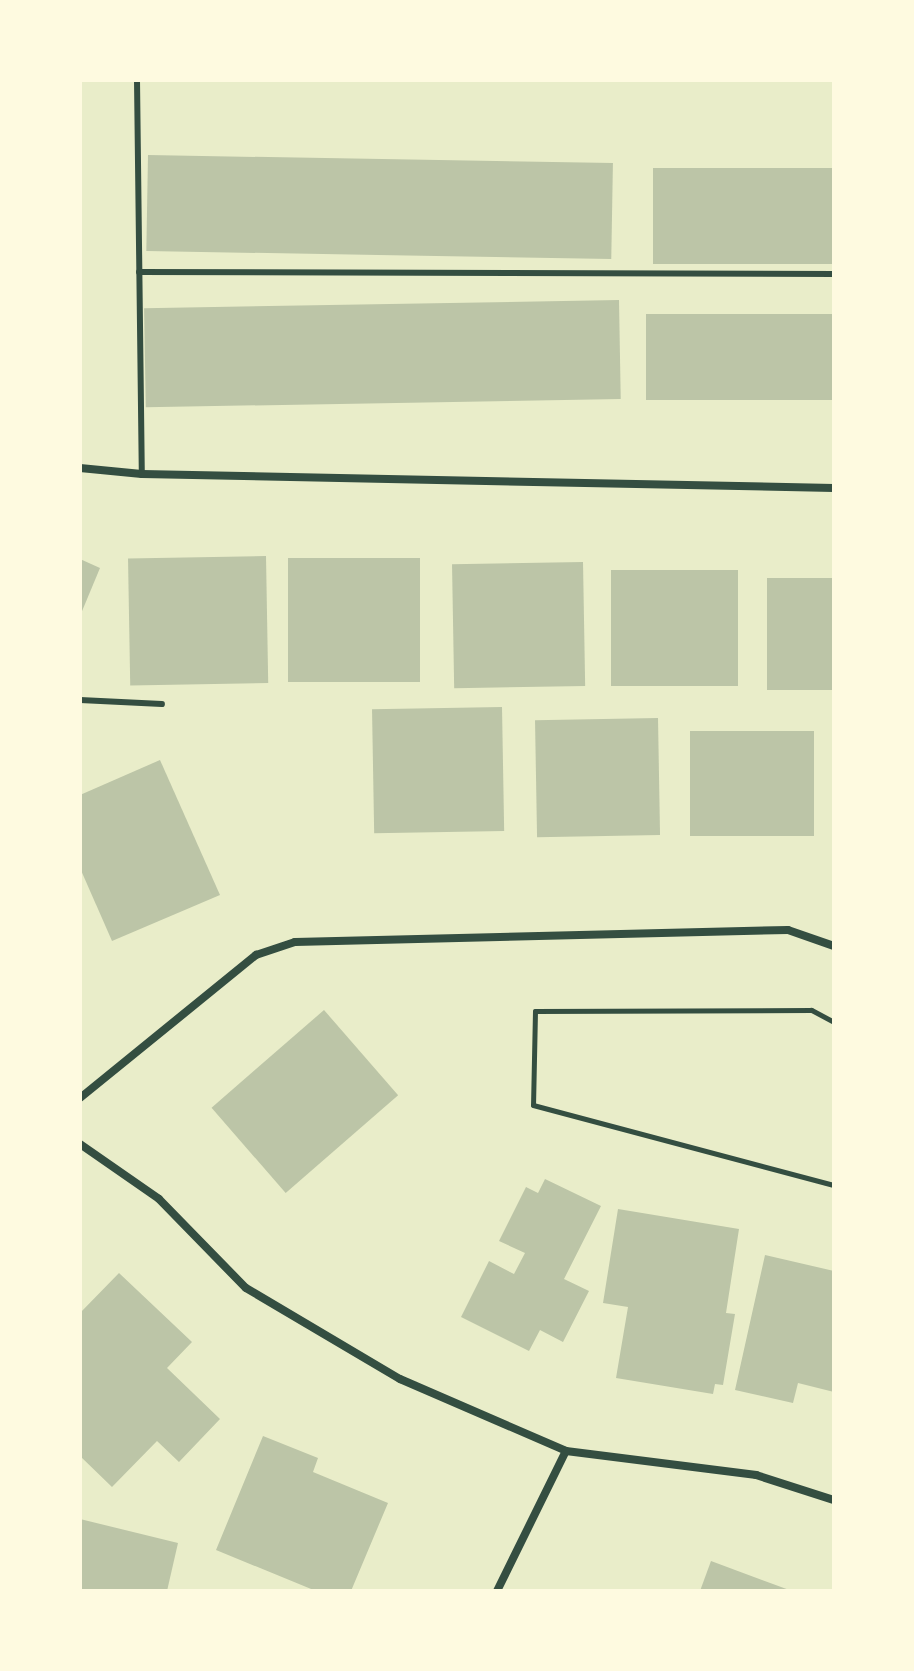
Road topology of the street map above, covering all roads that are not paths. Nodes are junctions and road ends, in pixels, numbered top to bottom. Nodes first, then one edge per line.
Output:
1 (137, 80) edge
2 (139, 272) junction
3 (834, 274) edge
4 (80, 468) edge
5 (142, 474) junction
6 (834, 488) edge
7 (80, 700) edge
8 (162, 704) dead end
9 (834, 946) edge
10 (80, 1098) edge
11 (80, 1144) edge
12 (566, 1451) junction
13 (834, 1500) edge
14 (497, 1591) edge

1 - 2 lane
2 - 3 lane
2 - 5 lane
4 - 5 street
5 - 6 street
7 - 8 lane
9 - 10 street
11 - 12 street
12 - 13 street
12 - 14 street

